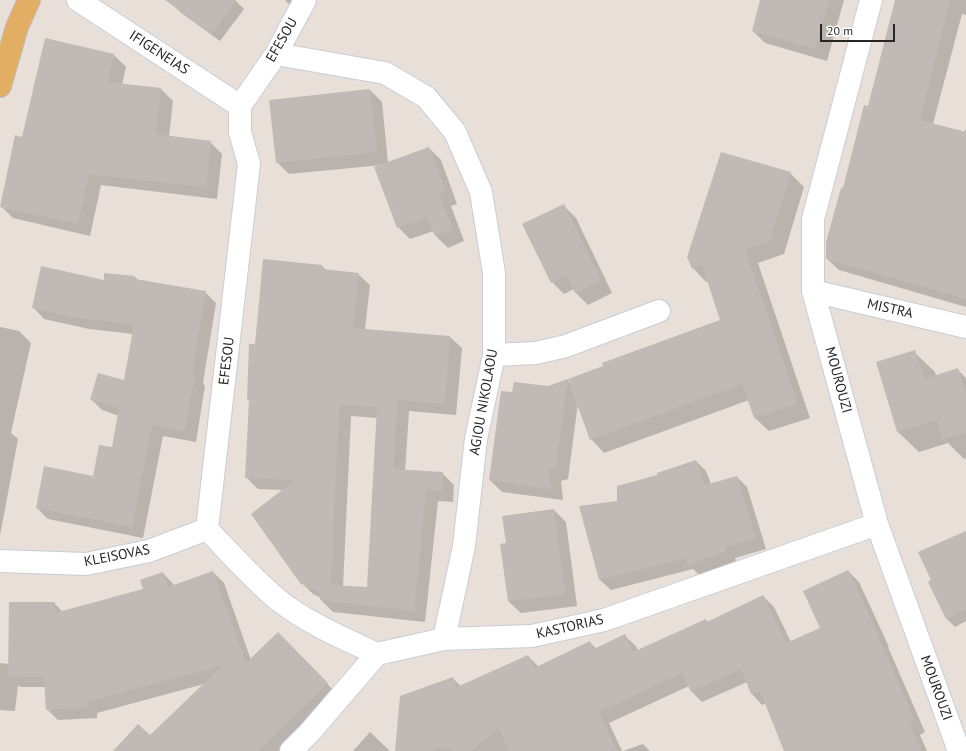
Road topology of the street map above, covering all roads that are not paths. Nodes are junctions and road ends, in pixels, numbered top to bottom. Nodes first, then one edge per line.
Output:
1 (29, 0) edge
2 (78, 0) edge
3 (306, 0) edge
4 (871, 0) edge
5 (276, 54) junction
6 (0, 86) edge
7 (240, 106) junction
8 (813, 291) junction
9 (659, 311) dead end
10 (966, 327) edge
11 (494, 355) junction
12 (877, 524) junction
13 (207, 529) junction
14 (0, 561) edge
15 (444, 639) junction
16 (377, 654) junction
17 (292, 751) edge
18 (959, 751) edge

1 - 6 main road
2 - 7 street, IFIGENEIAS
3 - 5 street, EFESOU
4 - 8 street, MOUROUZI
5 - 7 street, EFESOU
5 - 11 street, AGIOU NIKOLAOU
7 - 13 street, EFESOU
8 - 10 street, MISTRA
8 - 12 street, MOUROUZI
9 - 11 street
11 - 15 street, AGIOU NIKOLAOU
12 - 15 street, KASTORIAS
12 - 18 street, MOUROUZI
13 - 14 street, KLEISOVAS
13 - 16 street
15 - 16 street, KASTORIAS
16 - 17 street

